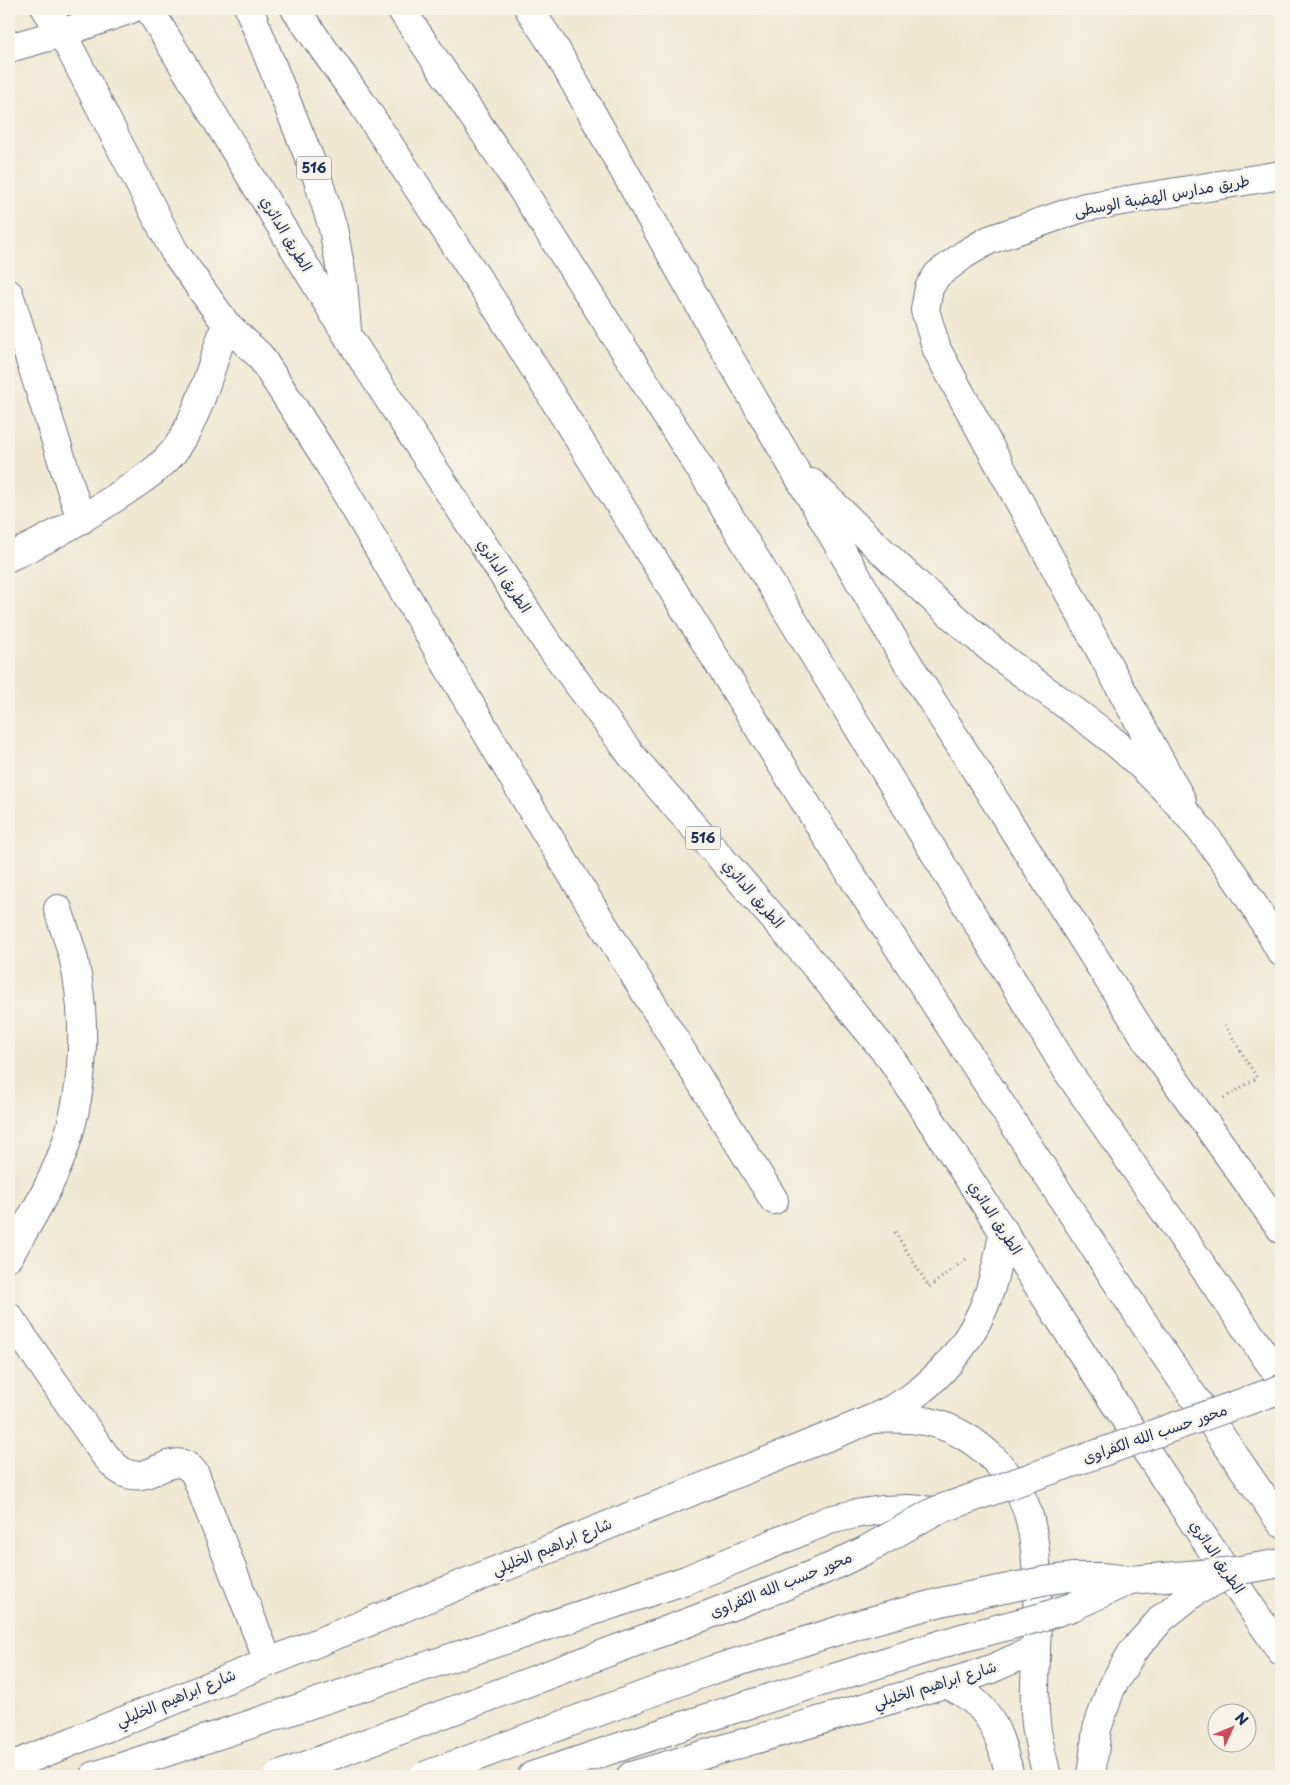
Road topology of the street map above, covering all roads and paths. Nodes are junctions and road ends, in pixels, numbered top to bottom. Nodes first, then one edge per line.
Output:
1 (46, 9) edge
2 (131, 9) edge
3 (149, 9) edge
4 (249, 9) edge
5 (295, 9) edge
6 (401, 9) edge
7 (529, 9) edge
8 (62, 33) junction
9 (9, 49) edge
10 (1281, 175) edge
11 (11, 310) edge
12 (226, 324) junction
13 (347, 335) junction
14 (787, 458) junction
15 (81, 520) junction
16 (9, 558) edge
17 (1190, 816) junction
18 (58, 909) dead end
19 (1281, 952) edge
20 (1225, 1025) dead end
21 (1199, 1114) junction
22 (774, 1200) dead end
23 (1281, 1229) edge
24 (1004, 1231) junction
25 (894, 1232) dead end
26 (9, 1256) edge
27 (9, 1317) edge
28 (1281, 1379) edge
29 (1281, 1389) edge
30 (871, 1419) junction
31 (935, 1511) junction
32 (1281, 1523) edge
33 (1281, 1563) edge
34 (1235, 1571) junction
35 (1130, 1580) junction
36 (1036, 1649) junction
37 (1281, 1651) edge
38 (268, 1661) junction
39 (944, 1683) junction
40 (1036, 1723) junction
41 (998, 1732) junction
42 (9, 1766) edge
43 (94, 1776) edge
44 (278, 1776) edge
45 (424, 1776) edge
46 (532, 1776) edge
47 (631, 1776) edge
48 (1010, 1776) edge
49 (1047, 1776) edge
50 (1091, 1776) edge

1 - 8 main road
2 - 8 main road
3 - 13 main road, الطريق الدائري / 516
4 - 13 main road, 516
5 - 32 main road
6 - 28 main road
7 - 14 main road
8 - 9 main road
8 - 12 main road
10 - 17 main road, طريق مدارس الهضبة الوسطى
11 - 15 main road
12 - 15 main road
12 - 22 main road
13 - 24 main road, الطريق الدائري / 516
14 - 17 main road
14 - 21 main road
15 - 16 main road
17 - 19 main road
18 - 26 main road
20 - 21 path
21 - 23 main road
24 - 25 path
24 - 30 main road, شارع ابراهيم الخليلي
24 - 37 main road, الطريق الدائري / 516
27 - 38 main road
29 - 31 main road, محور حسب الله الكفراوى, bridge
30 - 36 main road
30 - 38 main road, شارع ابراهيم الخليلي
31 - 43 main road
31 - 44 main road, محور حسب الله الكفراوى, bridge
33 - 34 main road, bridge
34 - 35 main road, bridge
34 - 50 main road, bridge
35 - 45 main road, bridge
35 - 46 main road, bridge
36 - 39 main road, شارع ابراهيم الخليلي
36 - 40 main road
38 - 42 main road, شارع ابراهيم الخليلي
39 - 41 main road
39 - 47 main road, شارع ابراهيم الخليلي
40 - 41 main road
40 - 49 main road
41 - 48 main road

